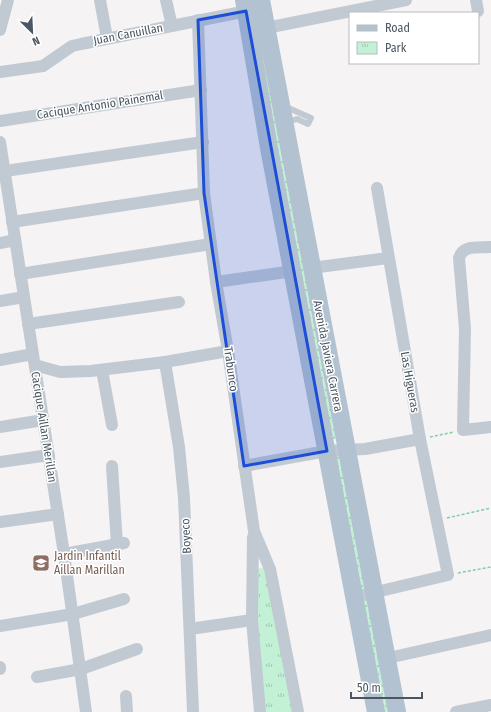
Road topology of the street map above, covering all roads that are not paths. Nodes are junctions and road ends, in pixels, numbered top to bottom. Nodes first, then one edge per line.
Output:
1 (8, 0) edge
2 (100, 0) edge
3 (166, 0) edge
4 (406, 0) edge
5 (253, 5) edge
6 (367, 7) edge
7 (2, 18) edge
8 (198, 20) junction
9 (172, 26) junction
10 (266, 28) junction
11 (0, 30) edge
12 (107, 38) junction
13 (0, 72) edge
14 (201, 90) junction
15 (281, 105) junction
16 (0, 121) edge
17 (284, 124) junction
18 (0, 142) edge
19 (203, 142) junction
20 (5, 171) junction
21 (3, 187) edge
22 (377, 188) dead end
23 (204, 193) junction
24 (12, 222) junction
25 (15, 240) junction
26 (0, 243) edge
27 (211, 244) junction
28 (491, 247) edge
29 (388, 258) junction
30 (311, 268) junction
31 (293, 271) junction
32 (20, 274) junction
33 (216, 282) junction
34 (24, 297) junction
35 (0, 301) edge
36 (179, 302) dead end
37 (28, 324) junction
38 (228, 351) junction
39 (0, 360) edge
40 (34, 360) junction
41 (165, 362) junction
42 (102, 370) junction
43 (43, 420) junction
44 (112, 425) dead end
45 (0, 427) edge
46 (491, 427) edge
47 (420, 439) junction
48 (327, 451) junction
49 (346, 451) junction
50 (49, 455) junction
51 (0, 462) edge
52 (112, 466) dead end
53 (244, 466) junction
54 (58, 514) junction
55 (0, 522) edge
56 (254, 531) junction
57 (64, 554) junction
58 (374, 592) junction
59 (355, 597) junction
60 (124, 599) dead end
61 (73, 614) junction
62 (252, 620) junction
63 (0, 626) edge
64 (190, 629) junction
65 (491, 635) edge
66 (137, 649) dead end
67 (388, 658) junction
68 (81, 670) junction
69 (37, 677) dead end
70 (126, 696) dead end
71 (491, 705) edge
72 (86, 712) edge
73 (127, 712) edge
74 (193, 712) edge
75 (260, 712) edge
76 (298, 712) edge
77 (376, 712) edge
78 (397, 712) edge
79 (456, 712) edge

1 - 7 street
2 - 12 street
3 - 9 street
4 - 6 street
5 - 8 street, Juan Canuillan
5 - 10 main road, Avenida Javiera Carrera
5 - 31 main road, Avenida Javiera Carrera
6 - 10 street
7 - 11 street
8 - 9 street, Juan Canuillan
8 - 14 street, Trabunco
9 - 12 street, Juan Canuillan
10 - 15 main road, Avenida Javiera Carrera
12 - 13 street, Juan Canuillan
14 - 16 street, Cacique Antonio Painemal
14 - 19 street, Trabunco
15 - 17 main road, Avenida Javiera Carrera
15 - 17 lane
17 - 30 main road, Avenida Javiera Carrera
18 - 20 street, Cacique Aillan Merillan
19 - 20 street
19 - 23 street, Trabunco
20 - 21 street, Cacique Aillan Merillan
21 - 24 street, Cacique Aillan Merillan
22 - 29 street, Las Higueras
23 - 24 street
23 - 27 street, Trabunco
24 - 25 street, Cacique Aillan Merillan
25 - 26 street
25 - 32 street, Cacique Aillan Merillan
27 - 32 street
27 - 33 street, Trabunco
28 - 46 street
29 - 30 street
29 - 47 street, Las Higueras
30 - 49 main road, Avenida Javiera Carrera
31 - 33 street
31 - 48 main road, Avenida Javiera Carrera
32 - 34 street, Cacique Aillan Merillan
33 - 38 street, Trabunco
34 - 35 street
34 - 37 street, Cacique Aillan Merillan
36 - 37 street
37 - 40 street, Cacique Aillan Merillan
38 - 41 street
38 - 53 street, Trabunco
39 - 40 street
40 - 42 street
40 - 43 street, Cacique Aillan Merillan
41 - 42 street
41 - 64 street, Boyeco
42 - 44 street
43 - 45 street
43 - 50 street, Cacique Aillan Merillan
47 - 49 street
47 - 58 street, Las Higueras
48 - 49 street
48 - 53 street
48 - 59 main road, Avenida Javiera Carrera
49 - 58 main road, Avenida Javiera Carrera
50 - 51 street
50 - 54 street, Cacique Aillan Merillan
52 - 57 street
53 - 56 street, Trabunco
54 - 55 street
54 - 57 street, Cacique Aillan Merillan
56 - 62 street
56 - 76 street, Trabunco
57 - 61 street, Cacique Aillan Merillan
58 - 59 street
58 - 67 main road, Avenida Javiera Carrera
59 - 77 main road, Avenida Javiera Carrera
60 - 61 street
61 - 63 street
61 - 68 street, Cacique Aillan Merillan
62 - 64 street
62 - 75 street
64 - 74 street, Boyeco
65 - 67 street
66 - 68 street
67 - 78 main road, Avenida Javiera Carrera
68 - 69 street
68 - 72 street, Cacique Aillan Merillan
70 - 73 street
71 - 79 street

